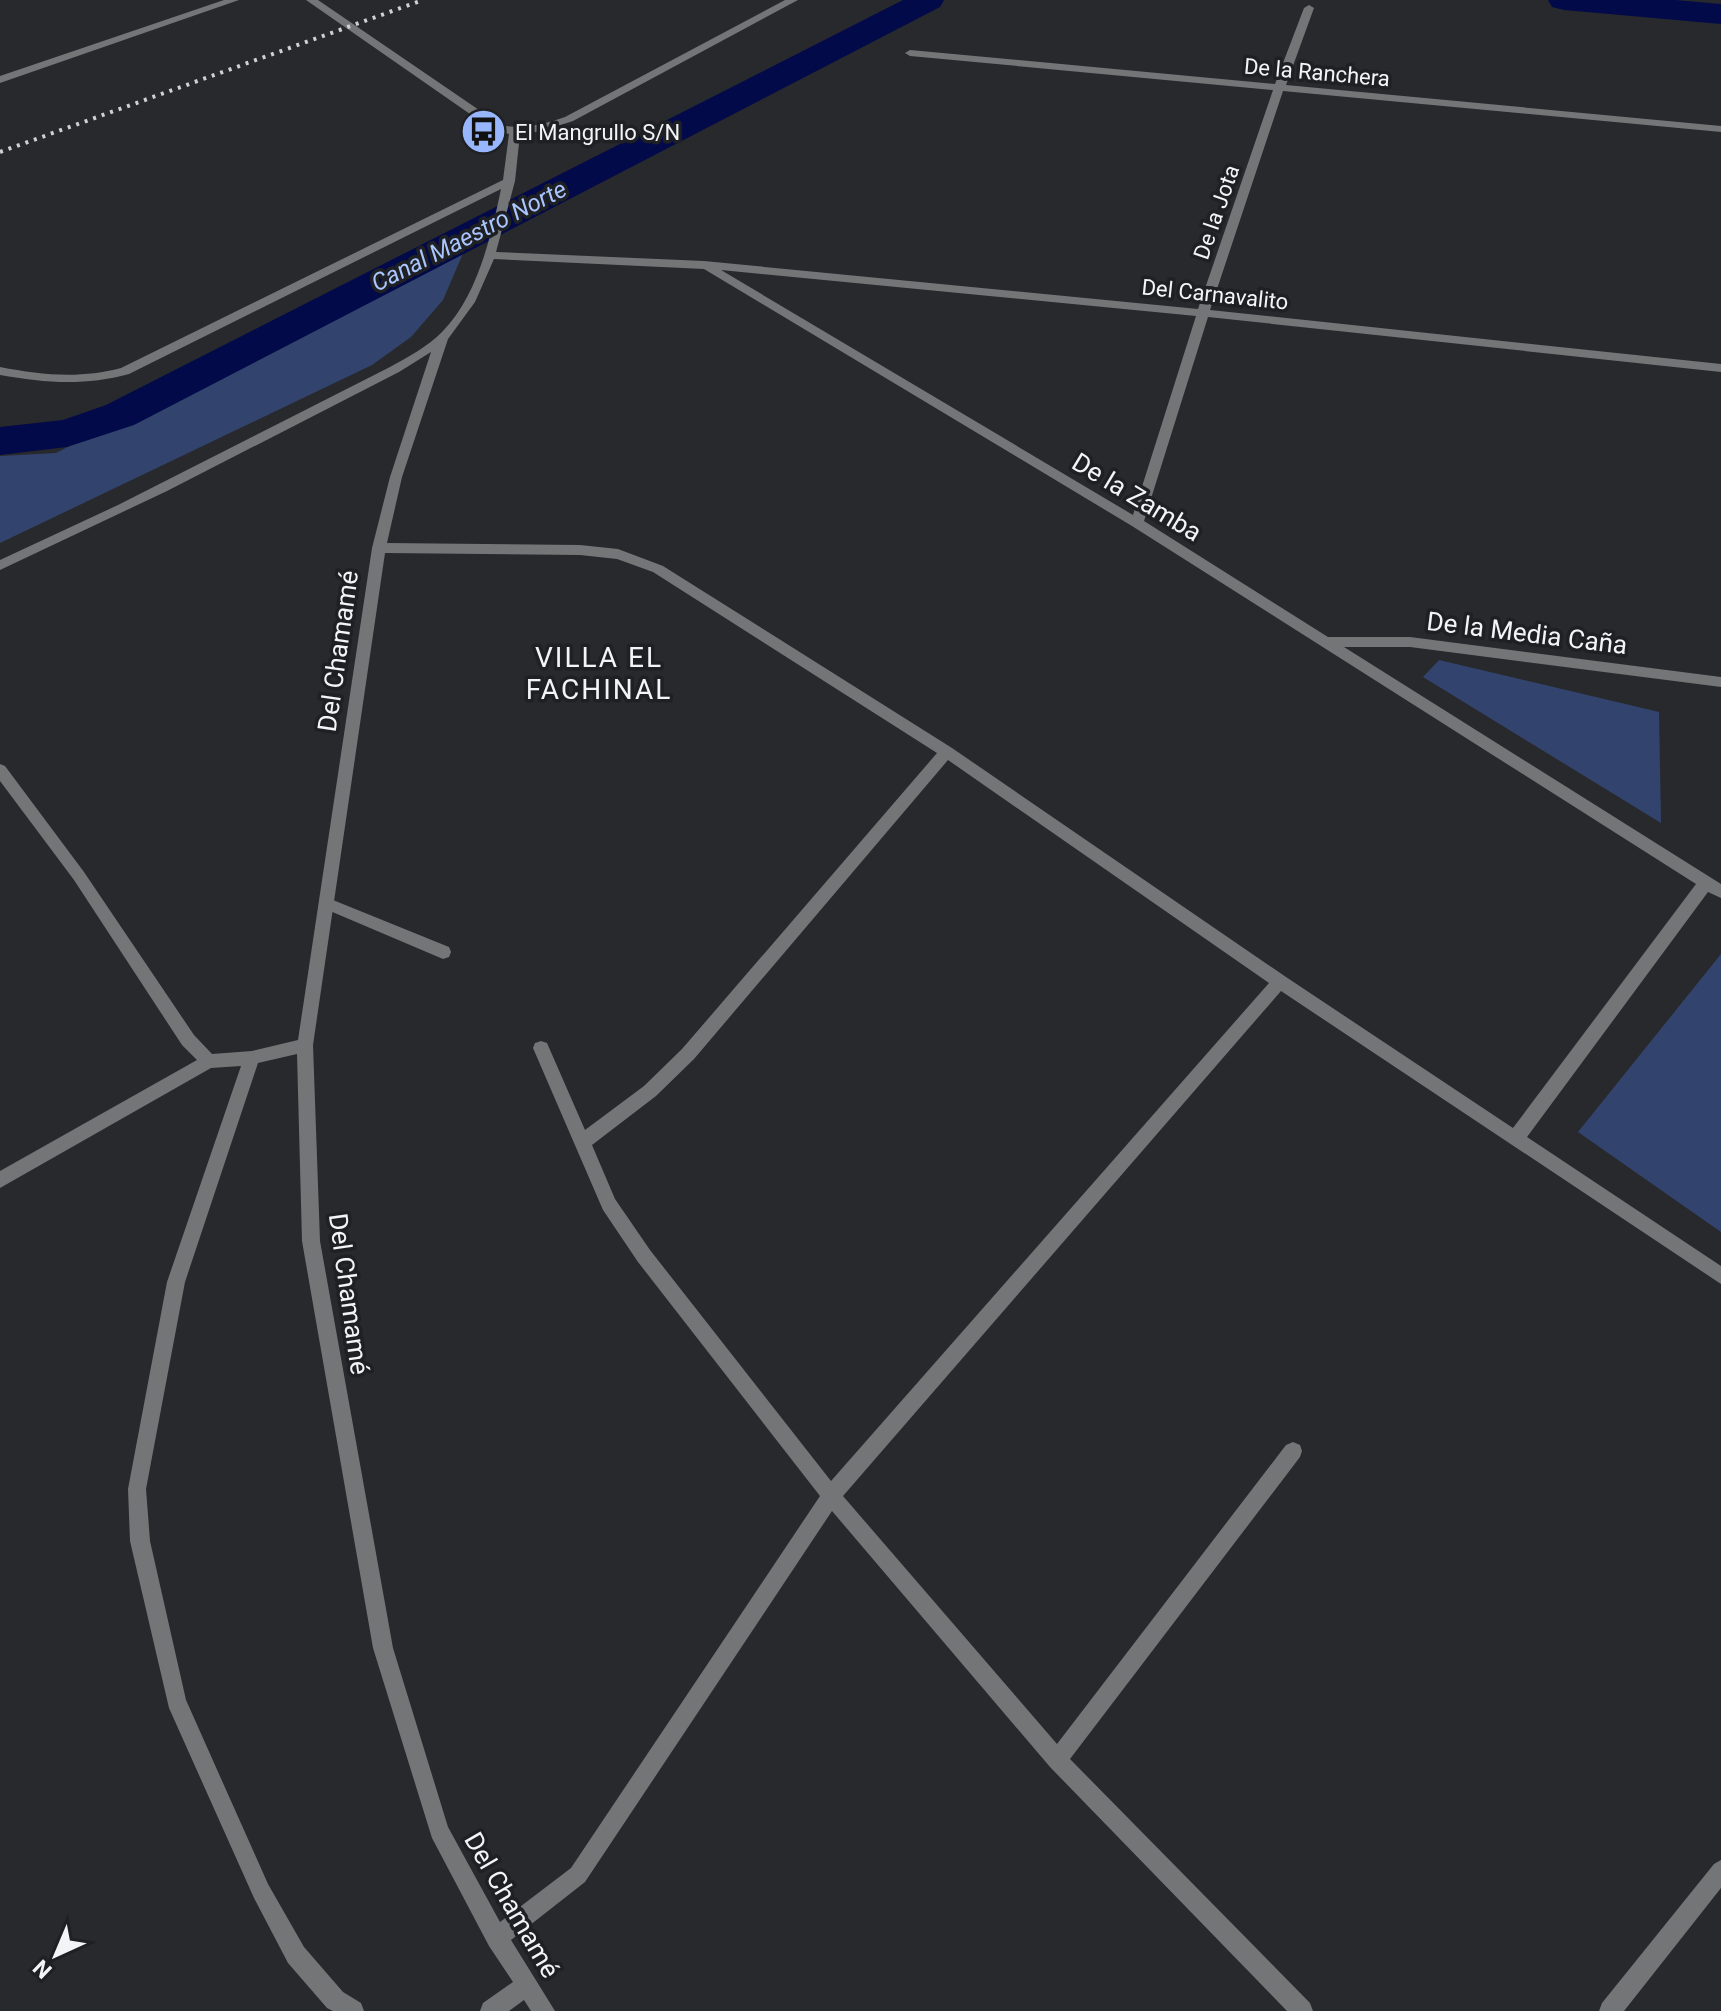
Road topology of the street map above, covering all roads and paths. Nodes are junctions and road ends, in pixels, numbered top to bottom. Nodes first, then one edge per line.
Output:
1 (234, 0) edge
2 (311, 0) edge
3 (793, 0) edge
4 (1309, 8) dead end
5 (910, 53) dead end
6 (0, 80) edge
7 (1278, 89) junction
8 (1721, 129) edge
9 (515, 133) junction
10 (509, 181) junction
11 (490, 255) junction
12 (704, 265) junction
13 (1203, 313) junction
14 (442, 339) junction
15 (1721, 368) edge
16 (0, 371) edge
17 (1137, 523) junction
18 (379, 548) junction
19 (0, 565) edge
20 (1325, 642) junction
21 (1721, 682) edge
22 (947, 752) junction
23 (0, 770) edge
24 (1706, 883) junction
25 (1721, 892) edge
26 (328, 904) junction
27 (443, 952) dead end
28 (1280, 982) junction
29 (305, 1045) junction
30 (541, 1048) dead end
31 (252, 1058) junction
32 (209, 1061) junction
33 (1516, 1138) junction
34 (583, 1142) junction
35 (0, 1180) edge
36 (1721, 1276) edge
37 (1293, 1451) dead end
38 (831, 1496) junction
39 (1057, 1760) junction
40 (1721, 1871) edge
41 (497, 1938) junction
42 (528, 1984) junction
43 (353, 2011) edge
44 (491, 2011) edge
45 (544, 2011) edge
46 (1302, 2011) edge
47 (1610, 2011) edge

1 - 6 street
2 - 9 street
3 - 9 street
4 - 7 street, De la Jota
5 - 7 street, De la Ranchera
7 - 8 street, De la Ranchera
7 - 13 street, De la Jota
9 - 10 street
10 - 11 street
10 - 16 street
11 - 12 street, De la Zamba
11 - 14 street
12 - 13 street, Del Carnavalito
12 - 17 street, De la Zamba
13 - 15 street, Del Carnavalito
13 - 17 street, De la Jota
14 - 18 street, Del Chamamé
14 - 19 street
17 - 20 street, De la Zamba
18 - 22 street
18 - 26 street, Del Chamamé
20 - 21 street, De la Media Caña
20 - 24 street, De la Zamba
22 - 28 street
22 - 34 street
23 - 32 street
24 - 25 street, De la Zamba
24 - 33 street
26 - 27 street
26 - 29 street, Del Chamamé
28 - 33 street
28 - 38 street
29 - 31 street
29 - 41 street, Del Chamamé
30 - 34 street
31 - 32 street
31 - 43 street
32 - 35 street
33 - 36 street
34 - 38 street
37 - 39 street
38 - 39 street
38 - 41 street
39 - 46 street
40 - 47 street
41 - 42 street, Del Chamamé
42 - 44 street
42 - 45 street, Del Chamamé

